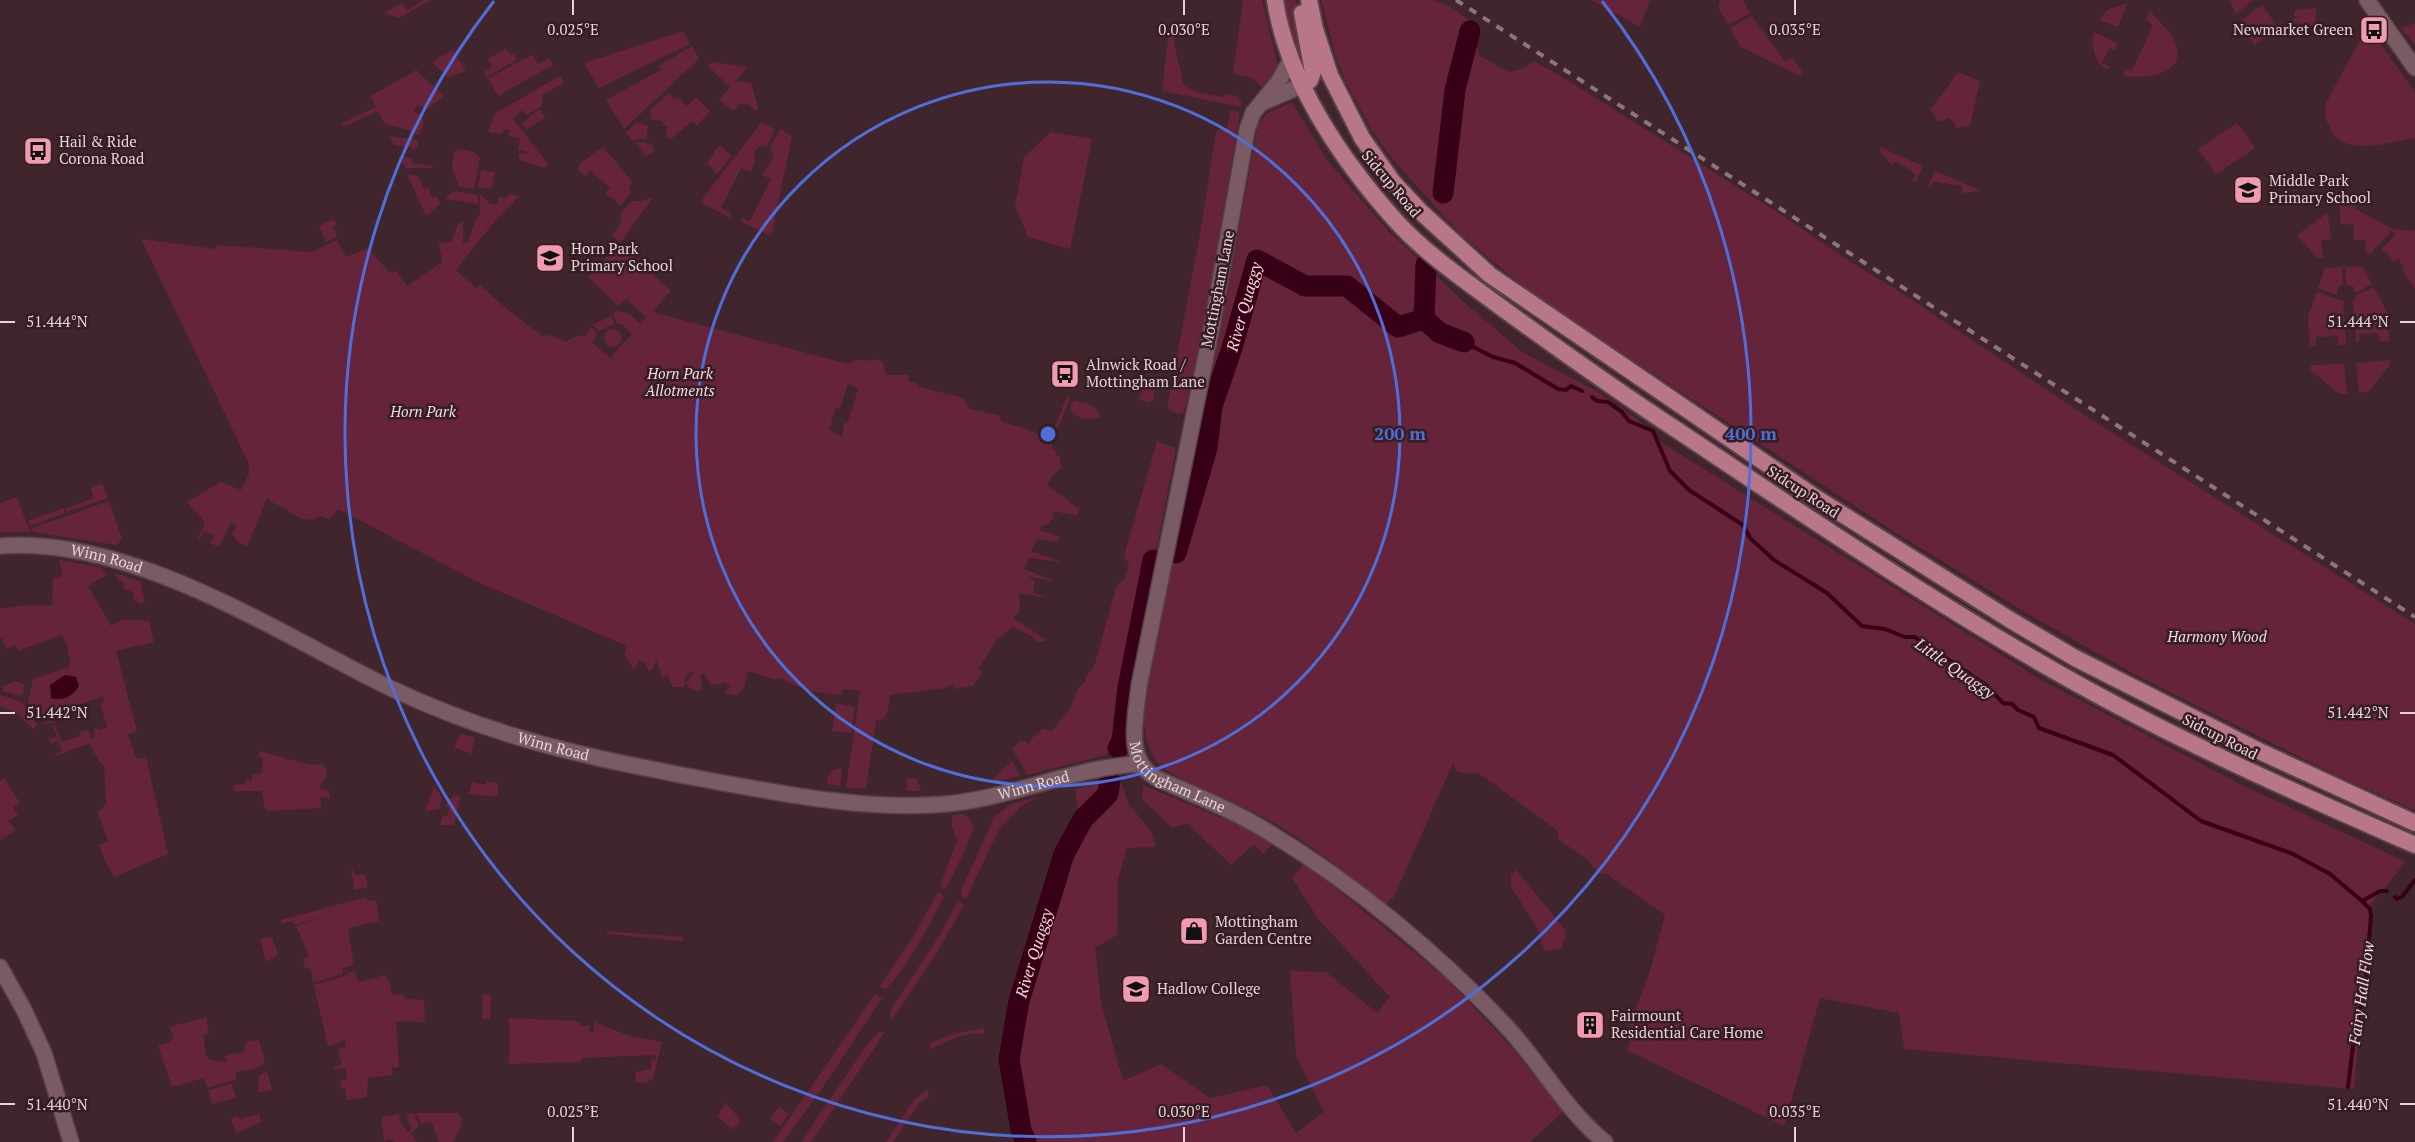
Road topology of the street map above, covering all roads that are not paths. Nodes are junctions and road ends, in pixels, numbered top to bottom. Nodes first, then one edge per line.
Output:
1 (1275, 0) edge
2 (1303, 0) edge
3 (1309, 0) edge
4 (2367, 0) edge
5 (1291, 59) junction
6 (2415, 68) edge
7 (1303, 85) junction
8 (1260, 104) junction
9 (0, 546) edge
10 (1139, 764) junction
11 (2415, 823) edge
12 (2415, 845) edge
13 (0, 967) edge
14 (71, 1142) edge
15 (1605, 1142) edge

1 - 5 highway, Sidcup Road
2 - 7 highway
3 - 11 highway, Sidcup Road
4 - 6 street
5 - 7 highway, Sidcup Road
5 - 8 street, Mottingham Lane
7 - 8 street
7 - 12 highway, Sidcup Road
8 - 10 street, Mottingham Lane
9 - 10 street, Winn Road
10 - 15 street, Mottingham Lane
13 - 14 street

